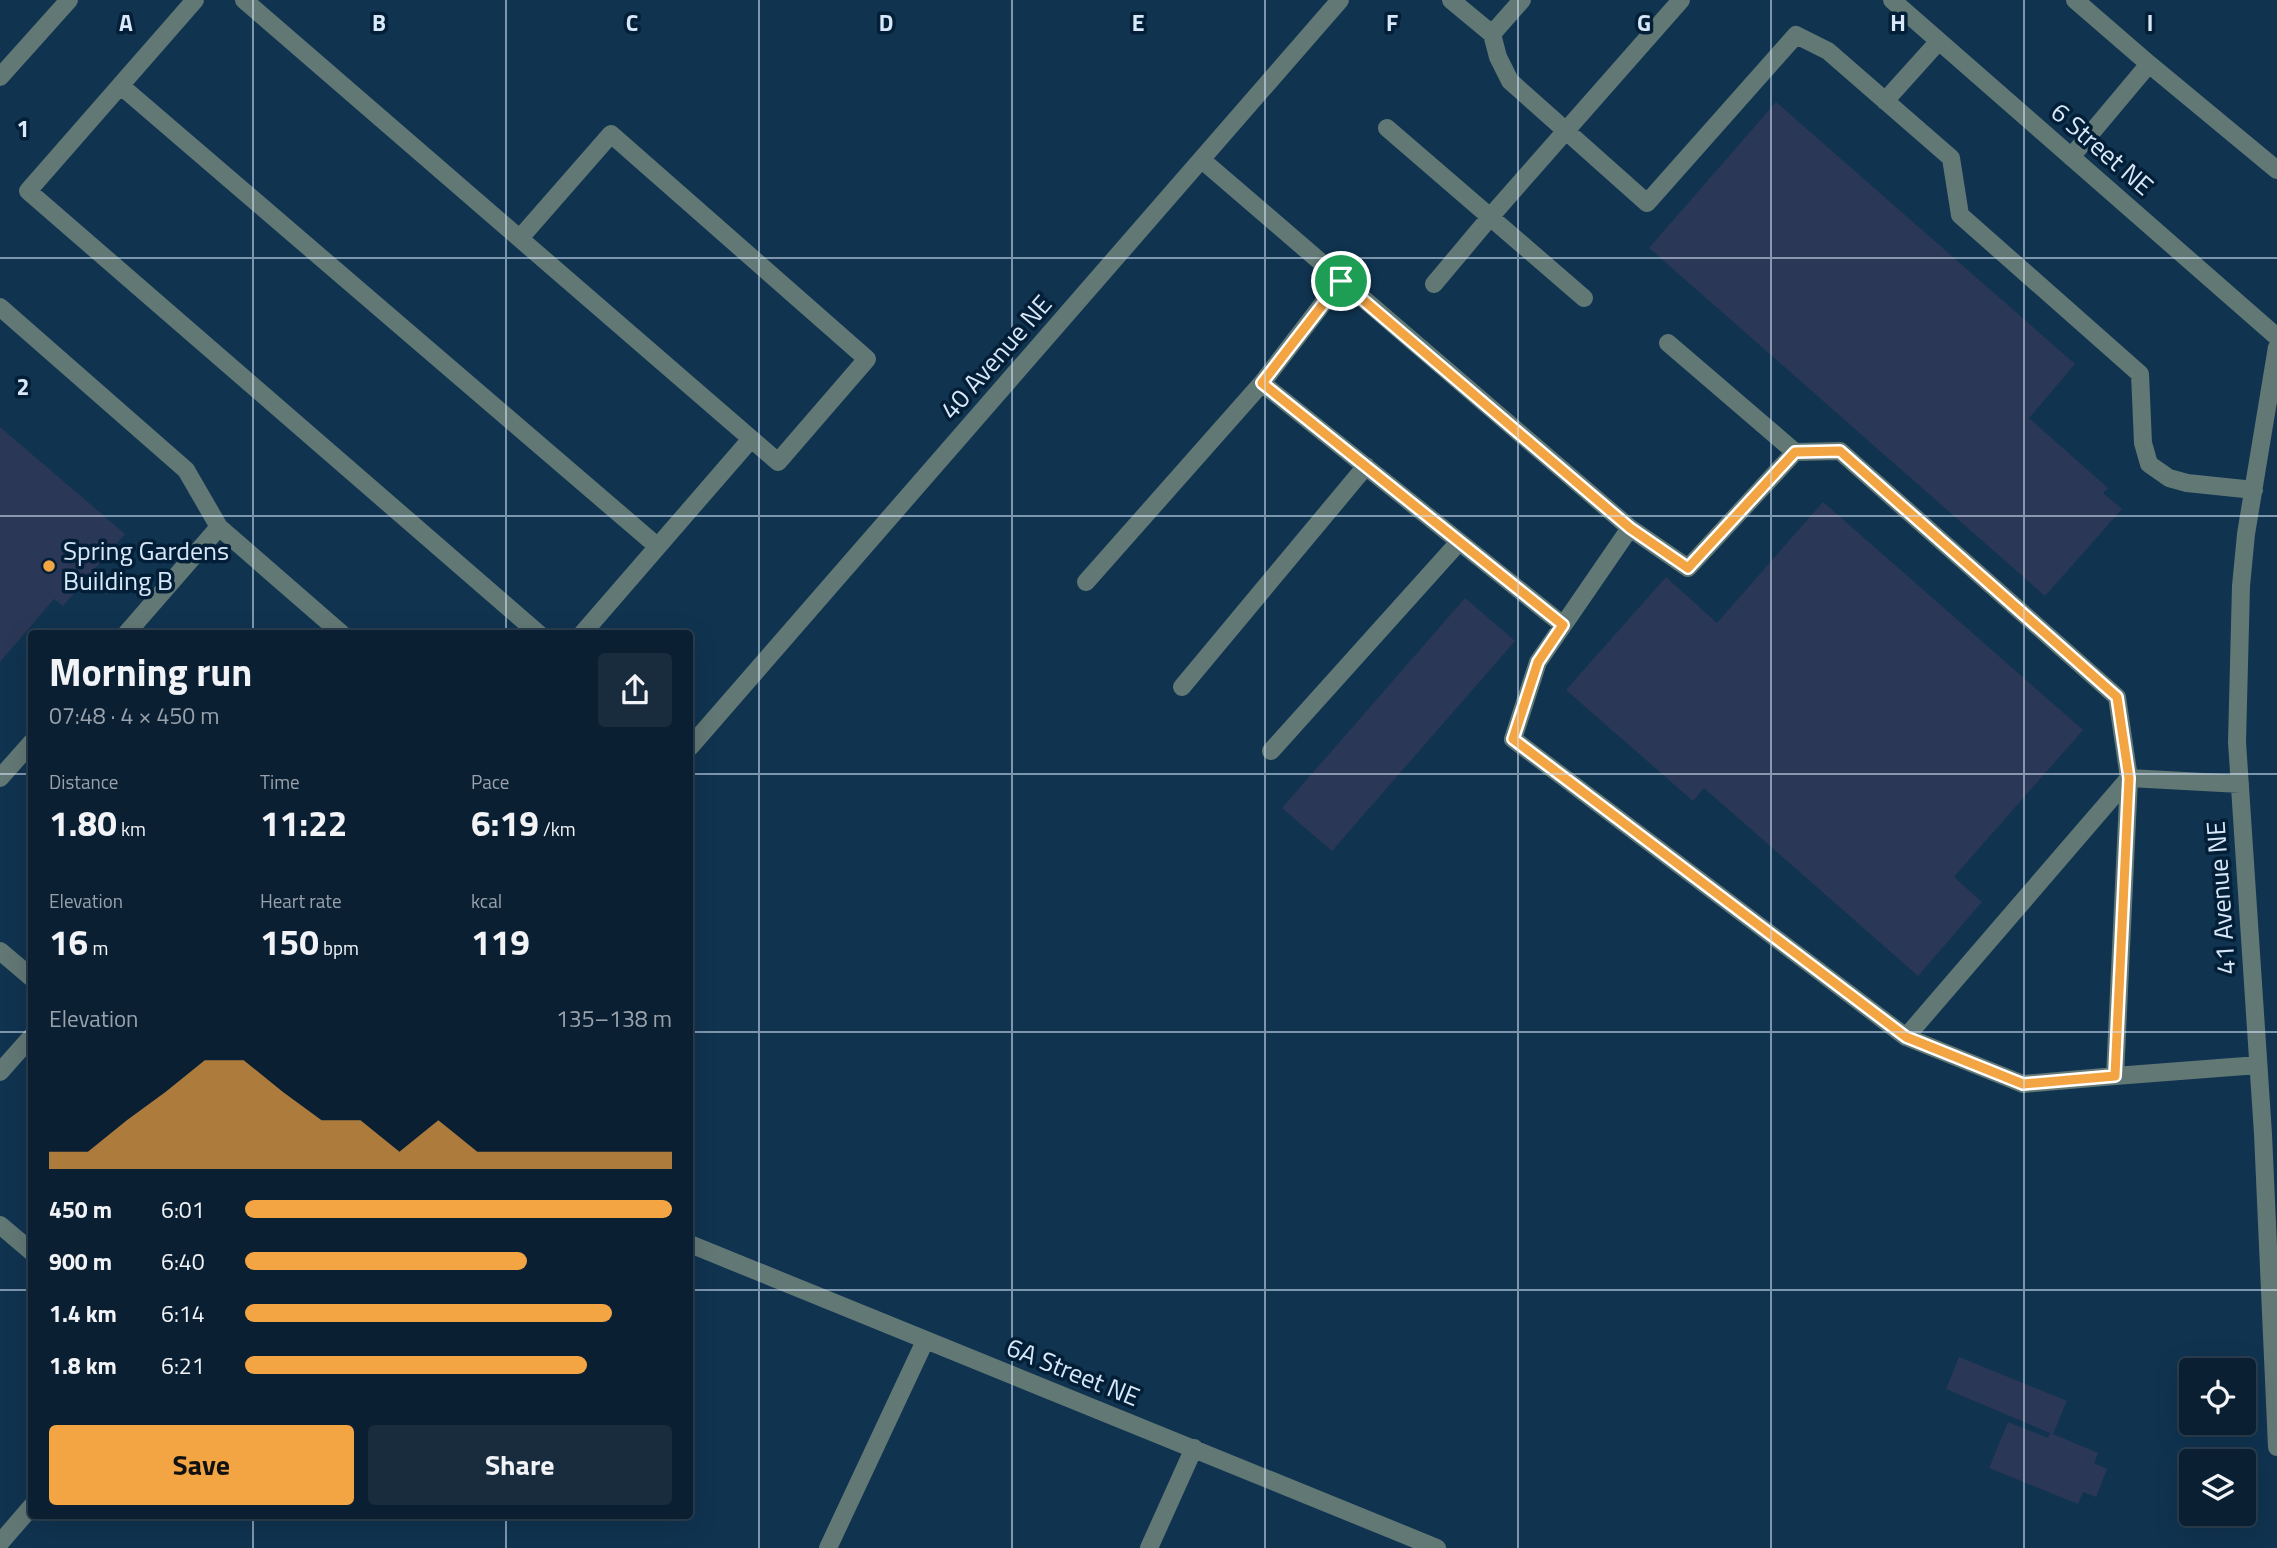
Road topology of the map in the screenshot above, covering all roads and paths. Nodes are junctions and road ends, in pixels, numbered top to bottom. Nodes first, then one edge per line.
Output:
1 (69, 0) edge
2 (195, 0) edge
3 (244, 0) edge
4 (1340, 0) edge
5 (1451, 0) edge
6 (1522, 0) edge
7 (1681, 0) edge
8 (1892, 0) edge
9 (2075, 0) edge
10 (1492, 34) junction
11 (1939, 41) junction
12 (2149, 64) junction
13 (0, 77) edge
14 (121, 86) junction
15 (1885, 101) junction
16 (1387, 128) dead end
17 (1566, 131) junction
18 (2071, 157) junction
19 (1202, 160) junction
20 (2277, 170) edge
21 (1491, 216) junction
22 (520, 238) junction
23 (1341, 281) junction
24 (1434, 284) dead end
25 (1584, 298) dead end
26 (0, 307) edge
27 (2277, 337) edge
28 (1668, 343) dead end
29 (2277, 347) edge
30 (1262, 383) junction
31 (751, 439) junction
32 (1795, 452) junction
33 (1366, 466) junction
34 (2254, 490) junction
35 (219, 527) junction
36 (1630, 528) junction
37 (1459, 542) junction
38 (657, 546) junction
39 (1086, 582) dead end
40 (1563, 625) junction
41 (129, 630) edge
42 (337, 630) edge
43 (534, 630) edge
44 (585, 630) edge
45 (1182, 687) dead end
46 (693, 744) edge
47 (28, 746) edge
48 (1271, 751) dead end
49 (0, 778) edge
50 (2129, 778) junction
51 (2240, 784) junction
52 (0, 951) edge
53 (28, 975) edge
54 (1906, 1037) junction
55 (28, 1040) edge
56 (2258, 1065) junction
57 (0, 1072) edge
58 (2115, 1076) junction
59 (2263, 1134) junction
60 (2277, 1146) edge
61 (0, 1225) edge
62 (693, 1245) edge
63 (28, 1249) edge
64 (925, 1341) junction
65 (2277, 1447) edge
66 (1194, 1448) junction
67 (28, 1511) edge
68 (0, 1543) edge
69 (828, 1548) edge
70 (1149, 1548) edge
71 (1437, 1548) edge

1 - 13 street
2 - 14 street
3 - 22 street
4 - 19 street, 40 Avenue NE
5 - 10 street
6 - 10 street
7 - 17 street
8 - 11 street, 6 Street NE
9 - 12 street
10 - 17 street
11 - 15 street
11 - 18 street, 6 Street NE
12 - 18 street
12 - 20 street
14 - 38 street
14 - 43 street
15 - 17 street
15 - 34 street
16 - 21 street
17 - 21 street
18 - 27 street, 6 Street NE
19 - 23 street
19 - 46 street, 40 Avenue NE
21 - 24 street
21 - 25 street
22 - 31 street
22 - 31 street
23 - 30 street
23 - 36 street
26 - 35 street
28 - 32 street
29 - 34 street, 41 Avenue NE
30 - 33 street
30 - 39 street
31 - 38 street
32 - 36 street
32 - 50 street
33 - 37 street
33 - 45 street
34 - 51 street, 41 Avenue NE
35 - 41 street
35 - 42 street
36 - 40 street
37 - 40 street
37 - 48 street
38 - 44 street
40 - 54 street
47 - 49 street
50 - 51 street
50 - 54 street
50 - 58 street
51 - 56 street, 41 Avenue NE
52 - 53 street
54 - 58 street
55 - 57 street
56 - 58 street
56 - 59 street, 41 Avenue NE
59 - 60 street
59 - 65 street, 41 Avenue NE
61 - 63 street
62 - 64 street, 6A Street NE
64 - 66 street, 6A Street NE
64 - 69 street
66 - 70 street
66 - 71 street, 6A Street NE
67 - 68 street

